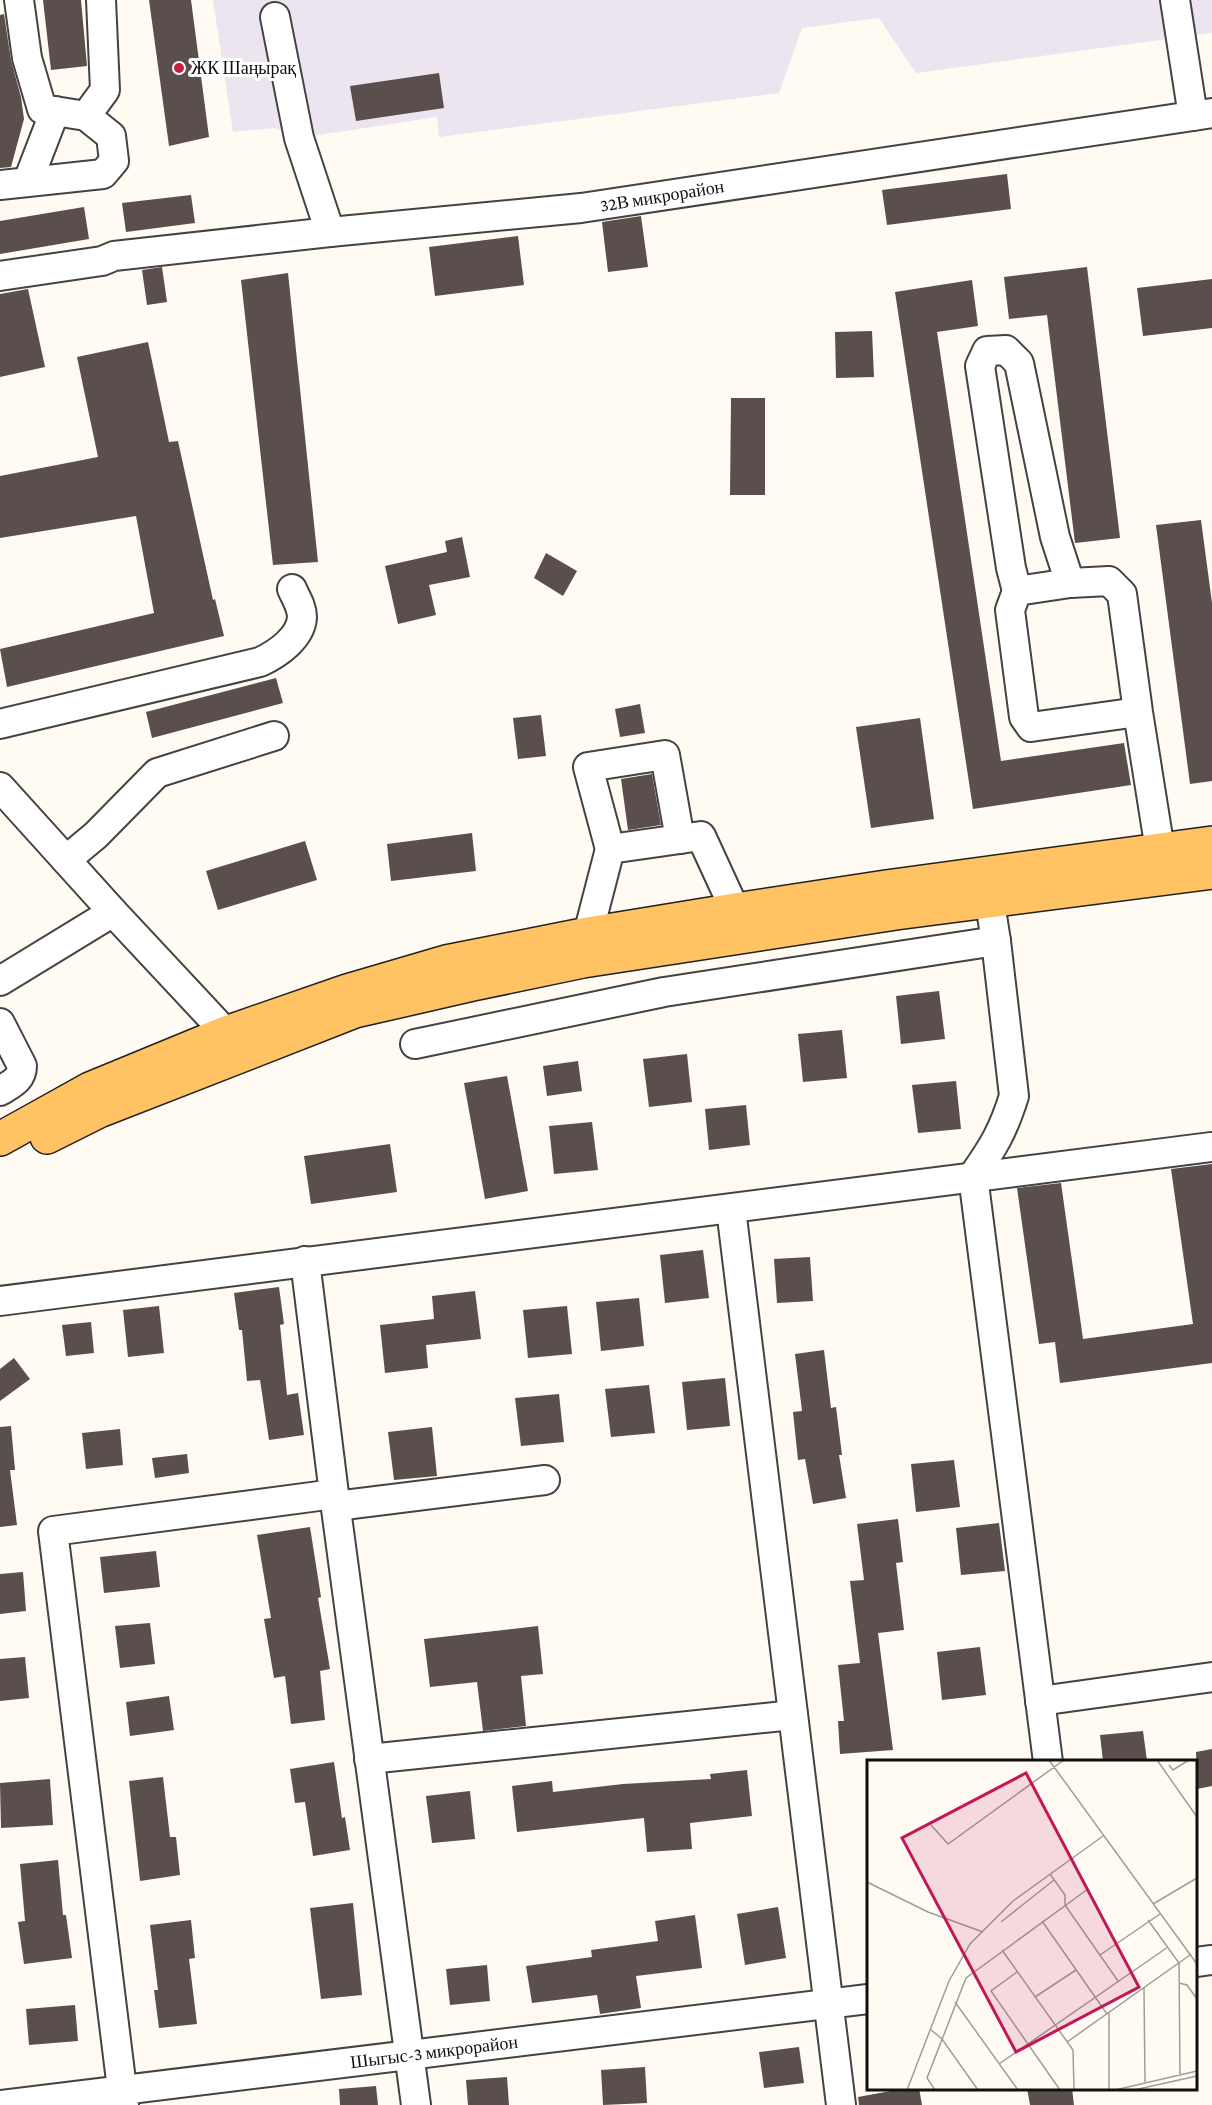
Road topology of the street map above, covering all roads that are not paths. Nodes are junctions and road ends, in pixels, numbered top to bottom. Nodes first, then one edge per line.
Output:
1 (19, 0) edge
2 (101, 0) edge
3 (1175, 0) edge
4 (275, 17) dead end
5 (55, 111) junction
6 (1202, 114) edge
7 (86, 116) junction
8 (28, 181) junction
9 (0, 185) edge
10 (330, 232) junction
11 (0, 276) edge
12 (1070, 583) junction
13 (292, 589) dead end
14 (1017, 591) junction
15 (1138, 712) junction
16 (0, 724) edge
17 (274, 736) dead end
18 (0, 787) edge
19 (680, 839) junction
20 (1212, 843) edge
21 (610, 849) junction
22 (1160, 850) junction
23 (66, 860) junction
24 (1212, 872) edge
25 (987, 887) junction
26 (113, 912) junction
27 (738, 924) junction
28 (996, 941) junction
29 (587, 947) junction
30 (0, 981) edge
31 (0, 1023) edge
32 (234, 1044) junction
33 (414, 1044) dead end
34 (0, 1091) edge
35 (0, 1138) edge
36 (1212, 1147) edge
37 (0, 1161) edge
38 (972, 1176) junction
39 (731, 1209) junction
40 (305, 1261) junction
41 (0, 1301) edge
42 (545, 1480) dead end
43 (335, 1500) junction
44 (1212, 1677) edge
45 (1040, 1701) junction
46 (793, 1715) junction
47 (369, 1759) junction
48 (1048, 1760) edge
49 (1212, 1960) edge
50 (1197, 1962) edge
51 (867, 1999) edge
52 (829, 2004) junction
53 (409, 2055) junction
54 (123, 2097) edge
55 (0, 2105) edge
56 (416, 2105) edge
57 (841, 2105) edge

1 - 5 street
2 - 7 street
3 - 6 street
4 - 10 street
5 - 7 street
5 - 8 street
6 - 10 street, 32В микрорайон
7 - 8 street
8 - 9 street
10 - 11 street, 32В микрорайон
12 - 14 street
12 - 14 street
12 - 15 street
13 - 16 street
14 - 15 street
15 - 22 street
17 - 23 street
18 - 23 street
19 - 21 street
19 - 21 street
19 - 27 street
20 - 22 main road
21 - 29 street
22 - 25 main road
23 - 26 street
24 - 25 main road
25 - 27 main road
25 - 28 street
26 - 30 street
26 - 32 street
27 - 29 main road
28 - 33 street
28 - 38 street
29 - 32 main road
31 - 34 street
32 - 35 main road
32 - 37 main road
36 - 38 street
38 - 39 street
38 - 45 street
39 - 40 street
39 - 46 street
40 - 41 street
40 - 43 street
42 - 43 street
43 - 47 street
43 - 54 street
44 - 45 street
45 - 48 street
46 - 47 street
46 - 52 street
47 - 53 street
49 - 50 street
51 - 52 street, Шыгыс-3 микрорайон
52 - 53 street, Шыгыс-3 микрорайон
52 - 57 street
53 - 54 street, Шыгыс-3 микрорайон
53 - 56 street
54 - 55 street, Шыгыс-3 микрорайон

